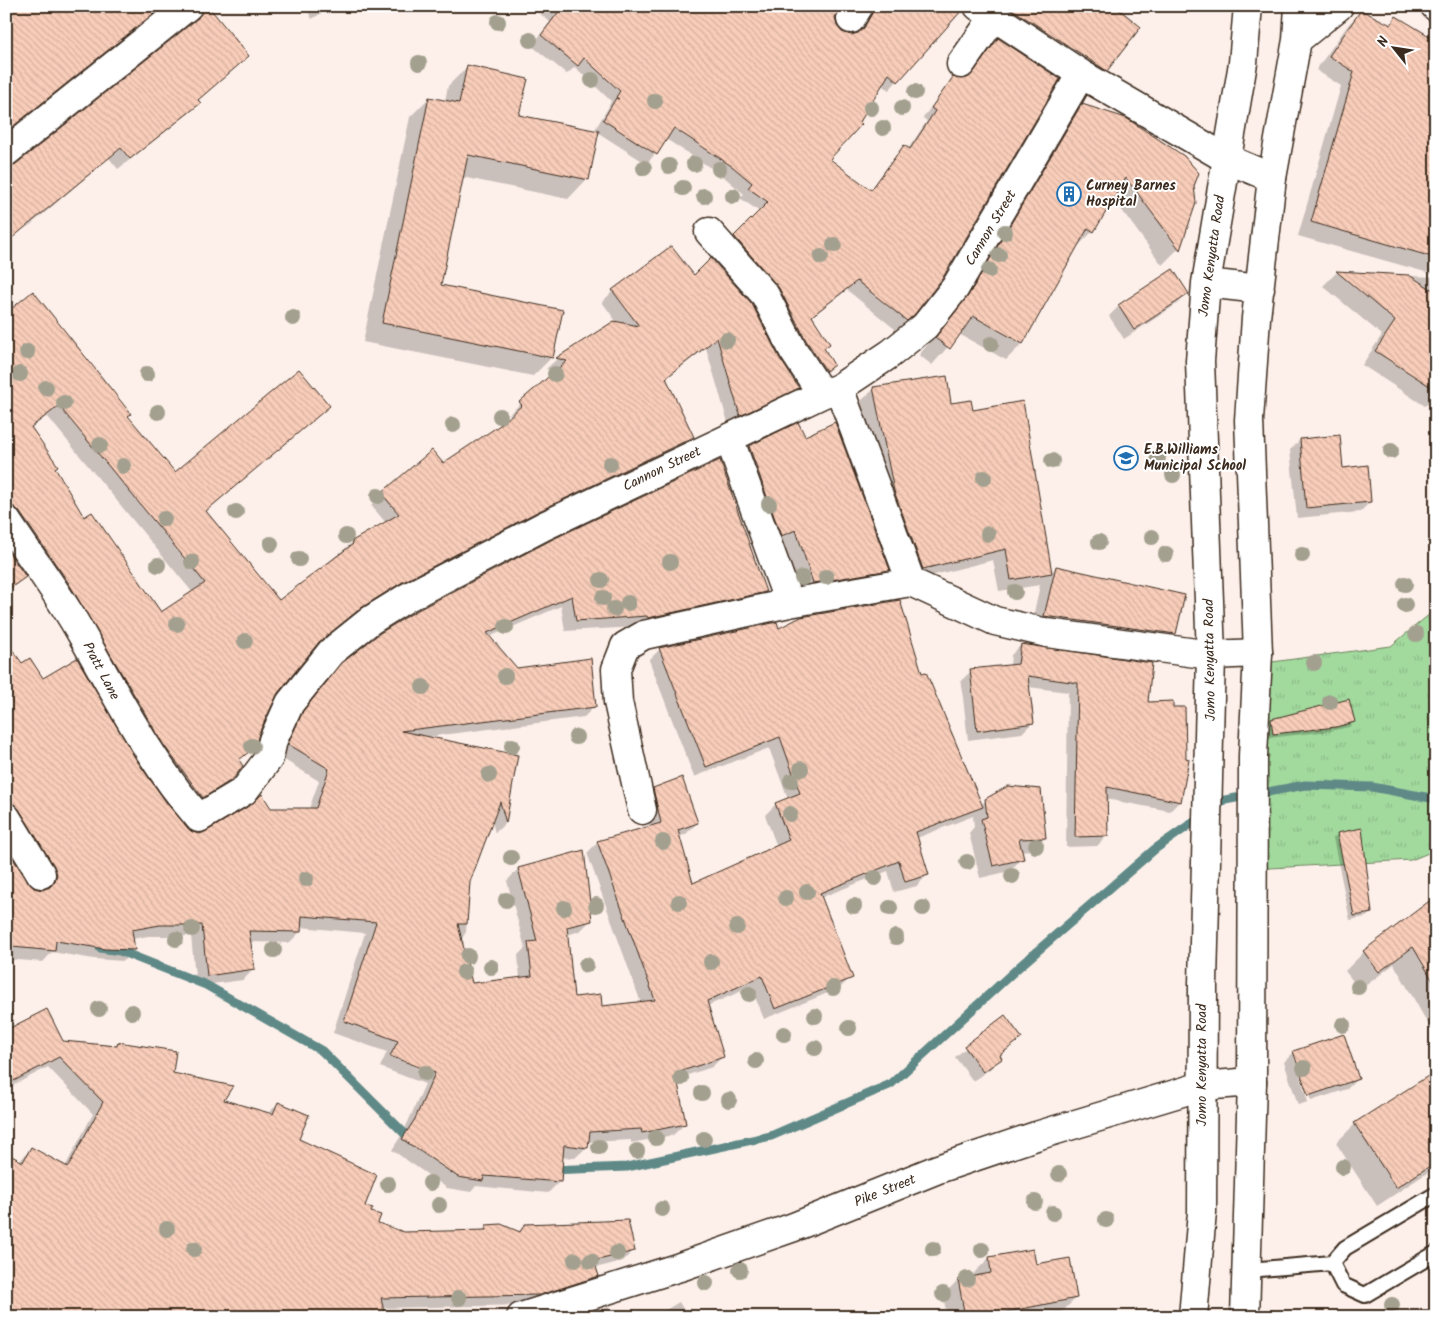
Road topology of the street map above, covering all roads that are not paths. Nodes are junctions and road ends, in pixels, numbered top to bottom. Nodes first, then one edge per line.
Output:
1 (188, 6) edge
2 (1248, 6) edge
3 (1299, 6) edge
4 (1339, 6) edge
5 (986, 12) edge
6 (1297, 40) junction
7 (961, 64) dead end
8 (1081, 74) junction
9 (6, 152) edge
10 (1227, 159) junction
11 (1272, 178) junction
12 (709, 232) dead end
13 (1206, 283) junction
14 (1260, 289) junction
15 (831, 391) junction
16 (729, 438) junction
17 (6, 520) edge
18 (911, 582) junction
19 (789, 603) junction
20 (1258, 653) junction
21 (1211, 655) junction
22 (642, 810) dead end
23 (6, 817) edge
24 (200, 818) joint
25 (40, 874) dead end
26 (1252, 1082) junction
27 (1202, 1086) junction
28 (1436, 1194) edge
29 (1436, 1253) edge
30 (1332, 1263) junction
31 (1248, 1270) junction
32 (521, 1317) edge
33 (1193, 1317) edge
34 (1245, 1317) edge

1 - 9 street
2 - 10 street, Jomo Kenyatta Road
3 - 6 street
4 - 6 street
5 - 7 street
5 - 8 street
6 - 11 street
8 - 10 street
8 - 15 street, Cannon Street
10 - 11 street
10 - 13 street, Jomo Kenyatta Road
11 - 14 street
12 - 15 street
13 - 14 street
13 - 21 street, Jomo Kenyatta Road
14 - 20 street
15 - 16 street, Cannon Street
15 - 18 street
16 - 19 street
16 - 24 street, Cannon Street
17 - 24 street, Pratt Lane
18 - 19 street
18 - 21 street
19 - 22 street
20 - 21 street
20 - 26 street
21 - 27 street, Jomo Kenyatta Road
23 - 25 street
26 - 27 street, Pike Street
26 - 31 street
27 - 32 street, Pike Street
27 - 33 street, Jomo Kenyatta Road
28 - 30 lane
29 - 30 lane
30 - 31 lane
31 - 34 street

